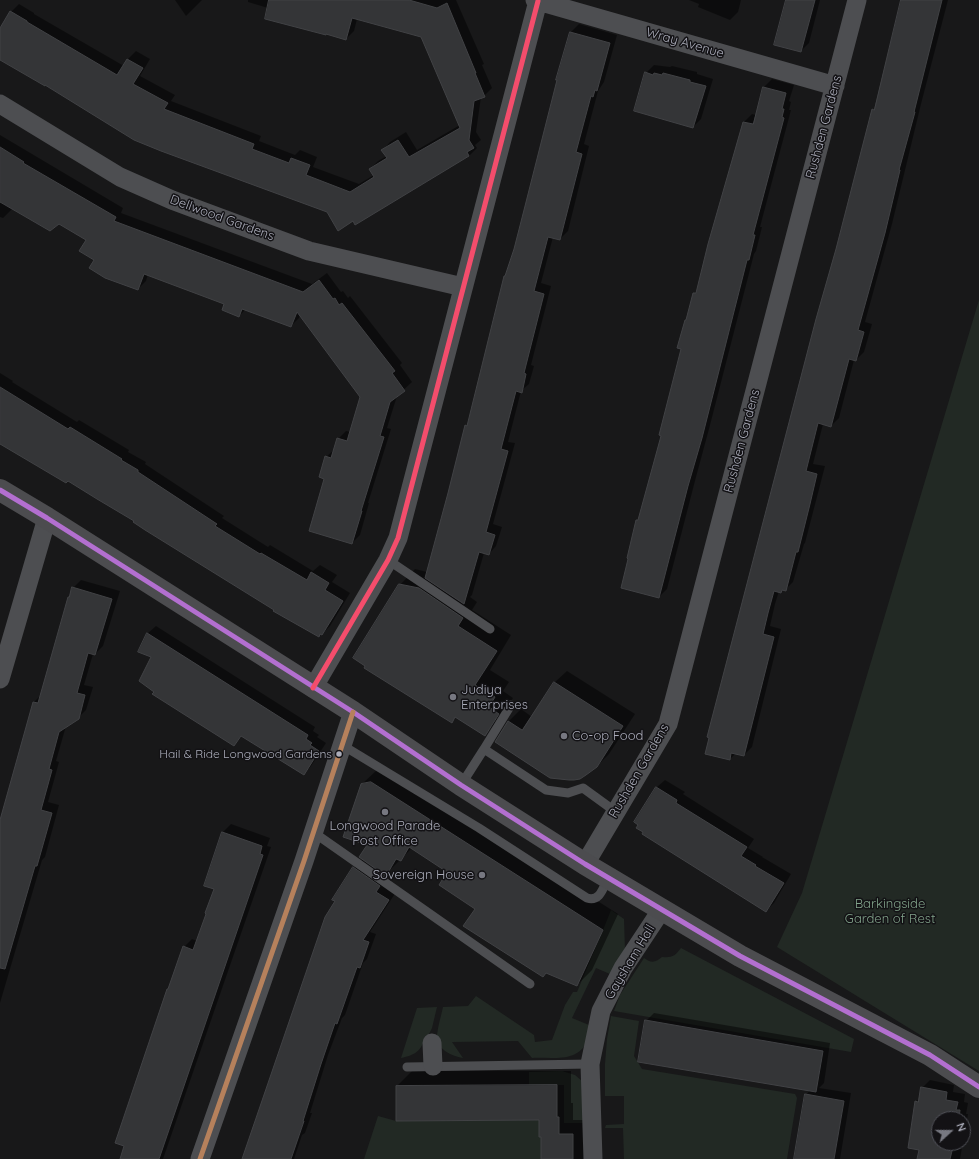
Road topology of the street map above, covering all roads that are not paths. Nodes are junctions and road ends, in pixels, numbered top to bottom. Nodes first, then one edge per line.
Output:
1 (536, 0) edge
2 (857, 0) edge
3 (835, 86) junction
4 (0, 104) edge
5 (463, 287) junction
6 (0, 490) edge
7 (47, 518) junction
8 (388, 560) junction
9 (490, 628) dead end
10 (0, 679) edge
11 (313, 688) junction
12 (511, 705) dead end
13 (353, 712) junction
14 (342, 745) junction
15 (484, 749) junction
16 (461, 785) junction
17 (616, 812) junction
18 (313, 832) junction
19 (585, 864) junction
20 (608, 878) junction
21 (662, 909) junction
22 (530, 984) dead end
23 (432, 1044) dead end
24 (590, 1064) junction
25 (433, 1066) junction
26 (408, 1067) dead end
27 (979, 1088) edge
28 (200, 1159) edge
29 (593, 1159) edge

1 - 3 street, Wray Avenue
1 - 5 street
2 - 3 street, Rushden Gardens
3 - 17 street, Rushden Gardens
4 - 5 street, Dellwood Gardens
5 - 8 street
6 - 7 street
7 - 10 street
7 - 11 street
8 - 9 lane
8 - 11 street
11 - 13 street
12 - 15 lane
13 - 14 street
13 - 16 street
14 - 18 street
14 - 20 lane
15 - 16 lane
15 - 17 lane
16 - 19 street
17 - 19 street, Rushden Gardens
18 - 22 lane
18 - 28 street
19 - 20 street
20 - 21 street
21 - 24 street, Gaysham Hall
21 - 27 street
23 - 25 street
24 - 25 lane
24 - 29 street, Gaysham Hall
25 - 26 lane

